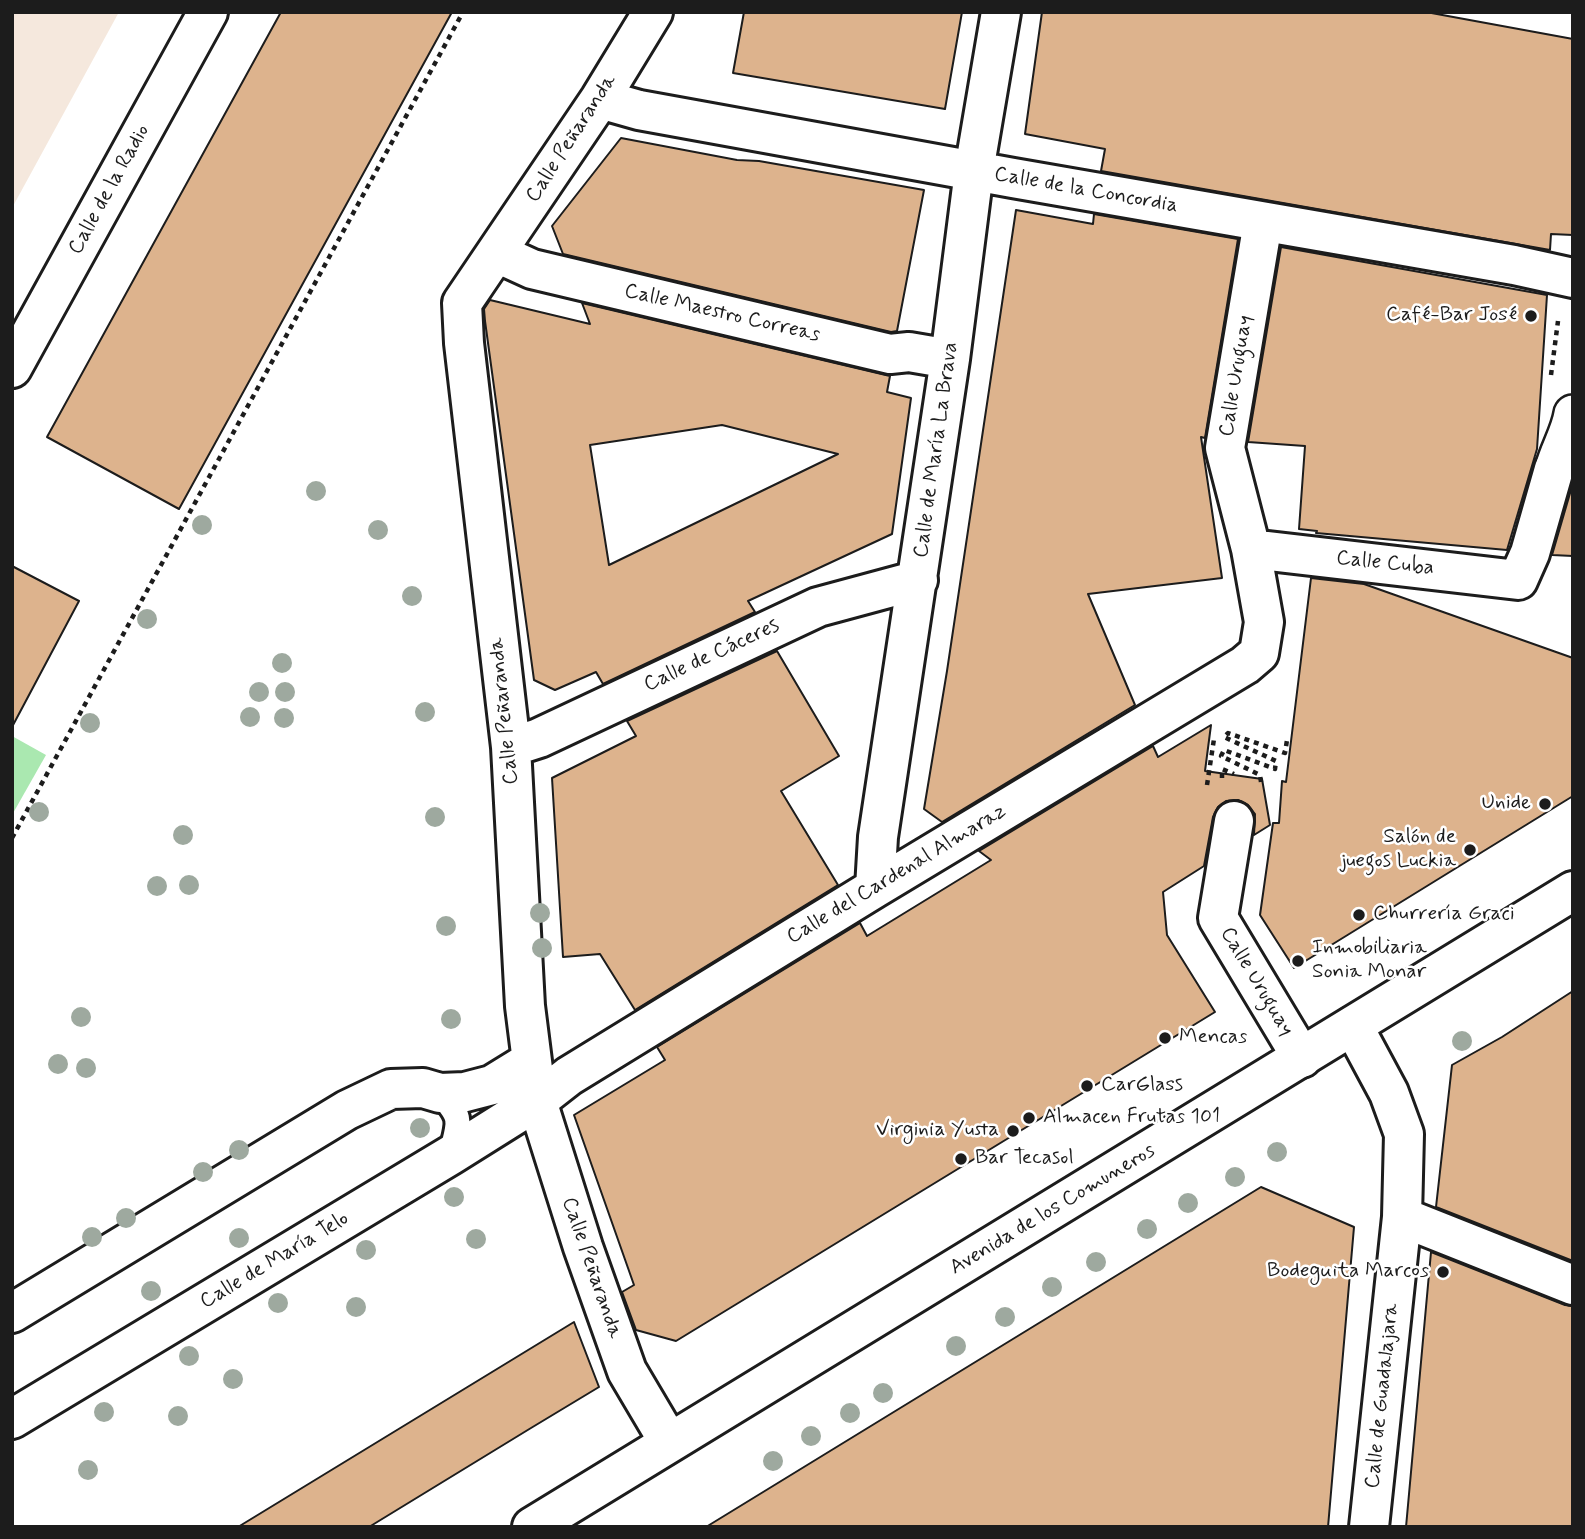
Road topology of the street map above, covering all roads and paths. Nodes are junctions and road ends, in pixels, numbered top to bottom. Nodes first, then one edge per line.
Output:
1 (208, 12) edge
2 (463, 12) edge
3 (653, 12) edge
4 (1001, 12) edge
5 (600, 99) junction
6 (974, 171) junction
7 (1263, 222) junction
8 (497, 253) junction
9 (1566, 294) edge
10 (950, 359) junction
11 (12, 368) edge
12 (1551, 377) dead end
13 (1573, 414) edge
14 (1554, 469) joint
15 (1251, 549) junction
16 (918, 580) junction
17 (1259, 653) joint
18 (1215, 726) dead end
19 (1286, 740) dead end
20 (511, 747) junction
21 (1235, 774) dead end
22 (1222, 779) dead end
23 (1248, 779) dead end
24 (1207, 788) dead end
25 (1234, 821) dead end
26 (12, 838) edge
27 (875, 888) junction
28 (1573, 891) edge
29 (1353, 1026) junction
30 (1302, 1058) junction
31 (531, 1061) junction
32 (440, 1093) junction
33 (537, 1101) junction
34 (451, 1155) junction
35 (1402, 1217) junction
36 (1573, 1285) edge
37 (12, 1313) edge
38 (12, 1419) edge
39 (669, 1443) junction
40 (532, 1527) edge
41 (1369, 1527) edge

1 - 11 street, Calle de la Radio
2 - 26 path
3 - 5 street, Calle Peñaranda
4 - 6 street, Calle de María La Brava
5 - 6 street, Calle de la Concordia
5 - 8 street, Calle Peñaranda
6 - 7 street, Calle de la Concordia
6 - 10 street, Calle de María La Brava
7 - 9 street, Calle de la Concordia
7 - 15 street, Calle Uruguay
8 - 10 street, Calle Maestro Correas
8 - 20 street, Calle Peñaranda
9 - 12 path
10 - 16 street, Calle de María La Brava
13 - 14 street
14 - 15 street, Calle Cuba
15 - 17 street, Calle Uruguay
16 - 20 street, Calle de Cáceres
16 - 27 street, Calle de María La Brava
17 - 27 street, Calle del Cardenal Almaraz
18 - 24 path
19 - 23 path
20 - 31 street, Calle Peñaranda
21 - 22 path
25 - 30 street, Calle Uruguay
27 - 33 street, Calle del Cardenal Almaraz
28 - 29 street, Avenida de los Comuneros
29 - 30 street, Avenida de los Comuneros
29 - 35 street, Calle de Guadalajara
30 - 39 street, Avenida de los Comuneros
31 - 32 street
31 - 33 street, Calle Peñaranda
32 - 34 lane
32 - 37 street
33 - 34 street, Calle de María Telo
33 - 39 street, Calle Peñaranda
34 - 38 street, Calle de María Telo
35 - 36 street
35 - 41 street, Calle de Guadalajara
39 - 40 street, Avenida de los Comuneros

